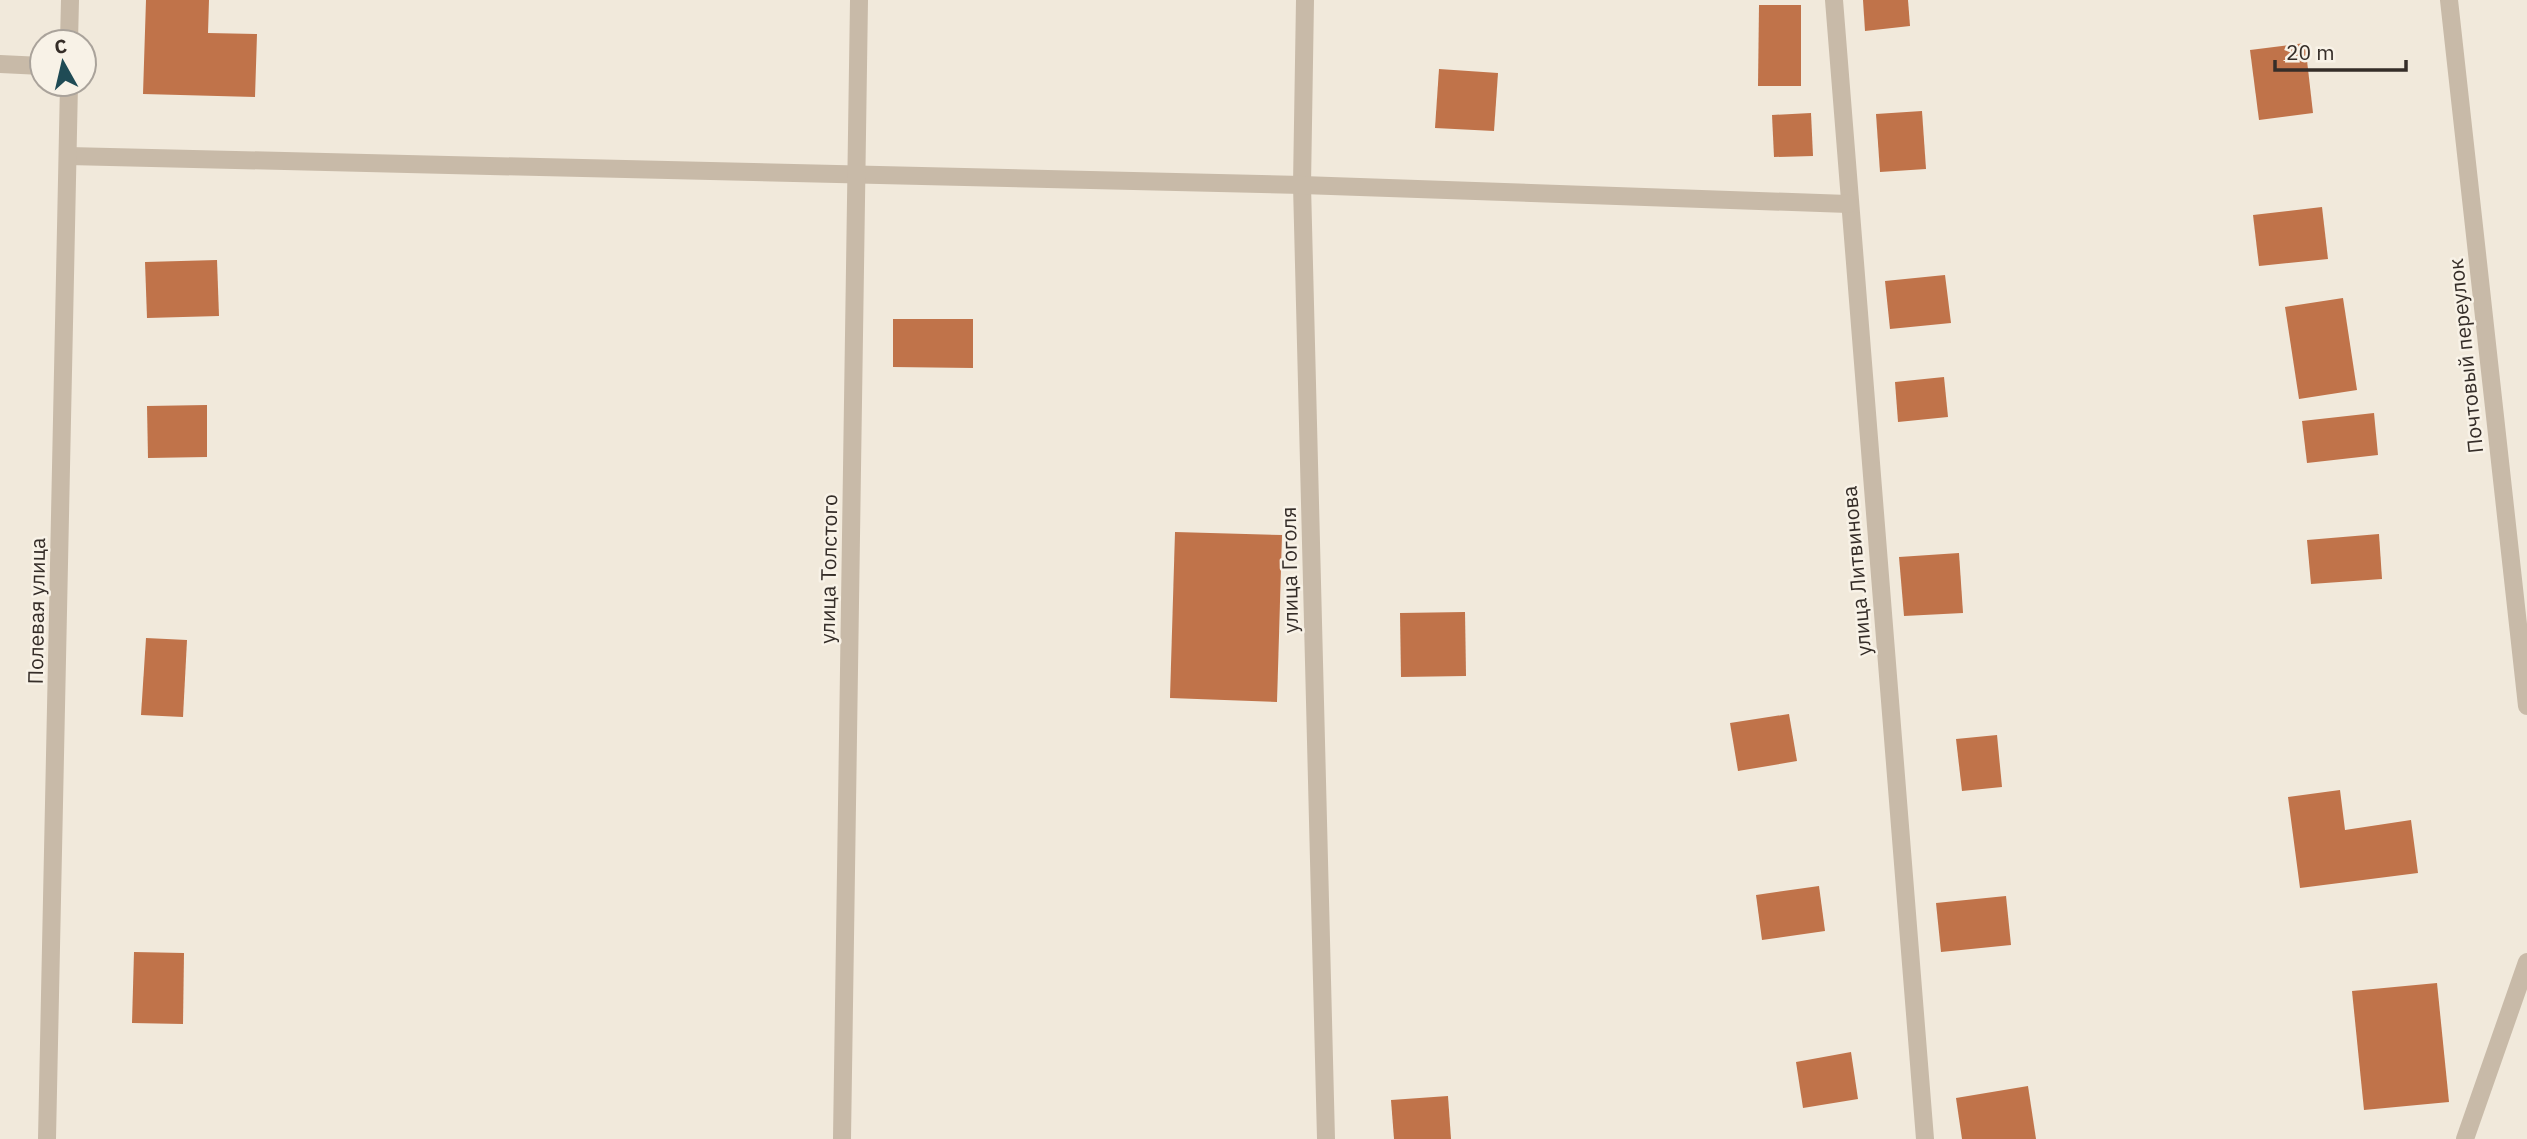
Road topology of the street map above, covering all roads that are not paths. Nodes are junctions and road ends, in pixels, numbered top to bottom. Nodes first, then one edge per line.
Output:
1 (70, 0) edge
2 (859, 0) edge
3 (1306, 0) edge
4 (1834, 0) edge
5 (2449, 0) edge
6 (69, 28) edge
7 (0, 64) edge
8 (28, 65) edge
9 (69, 98) edge
10 (68, 156) junction
11 (856, 175) junction
12 (1303, 185) junction
13 (1849, 204) junction
14 (2527, 706) edge
15 (2527, 962) edge
16 (47, 1139) edge
17 (842, 1139) edge
18 (1326, 1139) edge
19 (1925, 1139) edge
20 (2465, 1139) edge

1 - 6 street
2 - 11 street, улица Толстого
3 - 12 street, улица Гоголя
4 - 13 street, улица Литвинова
5 - 14 street, Почтовый переулок
7 - 8 street
9 - 10 street, Полевая улица
10 - 11 street
10 - 16 street, Полевая улица
11 - 12 street
11 - 17 street, улица Толстого
12 - 13 street
12 - 18 street, улица Гоголя
13 - 19 street, улица Литвинова
15 - 20 street

